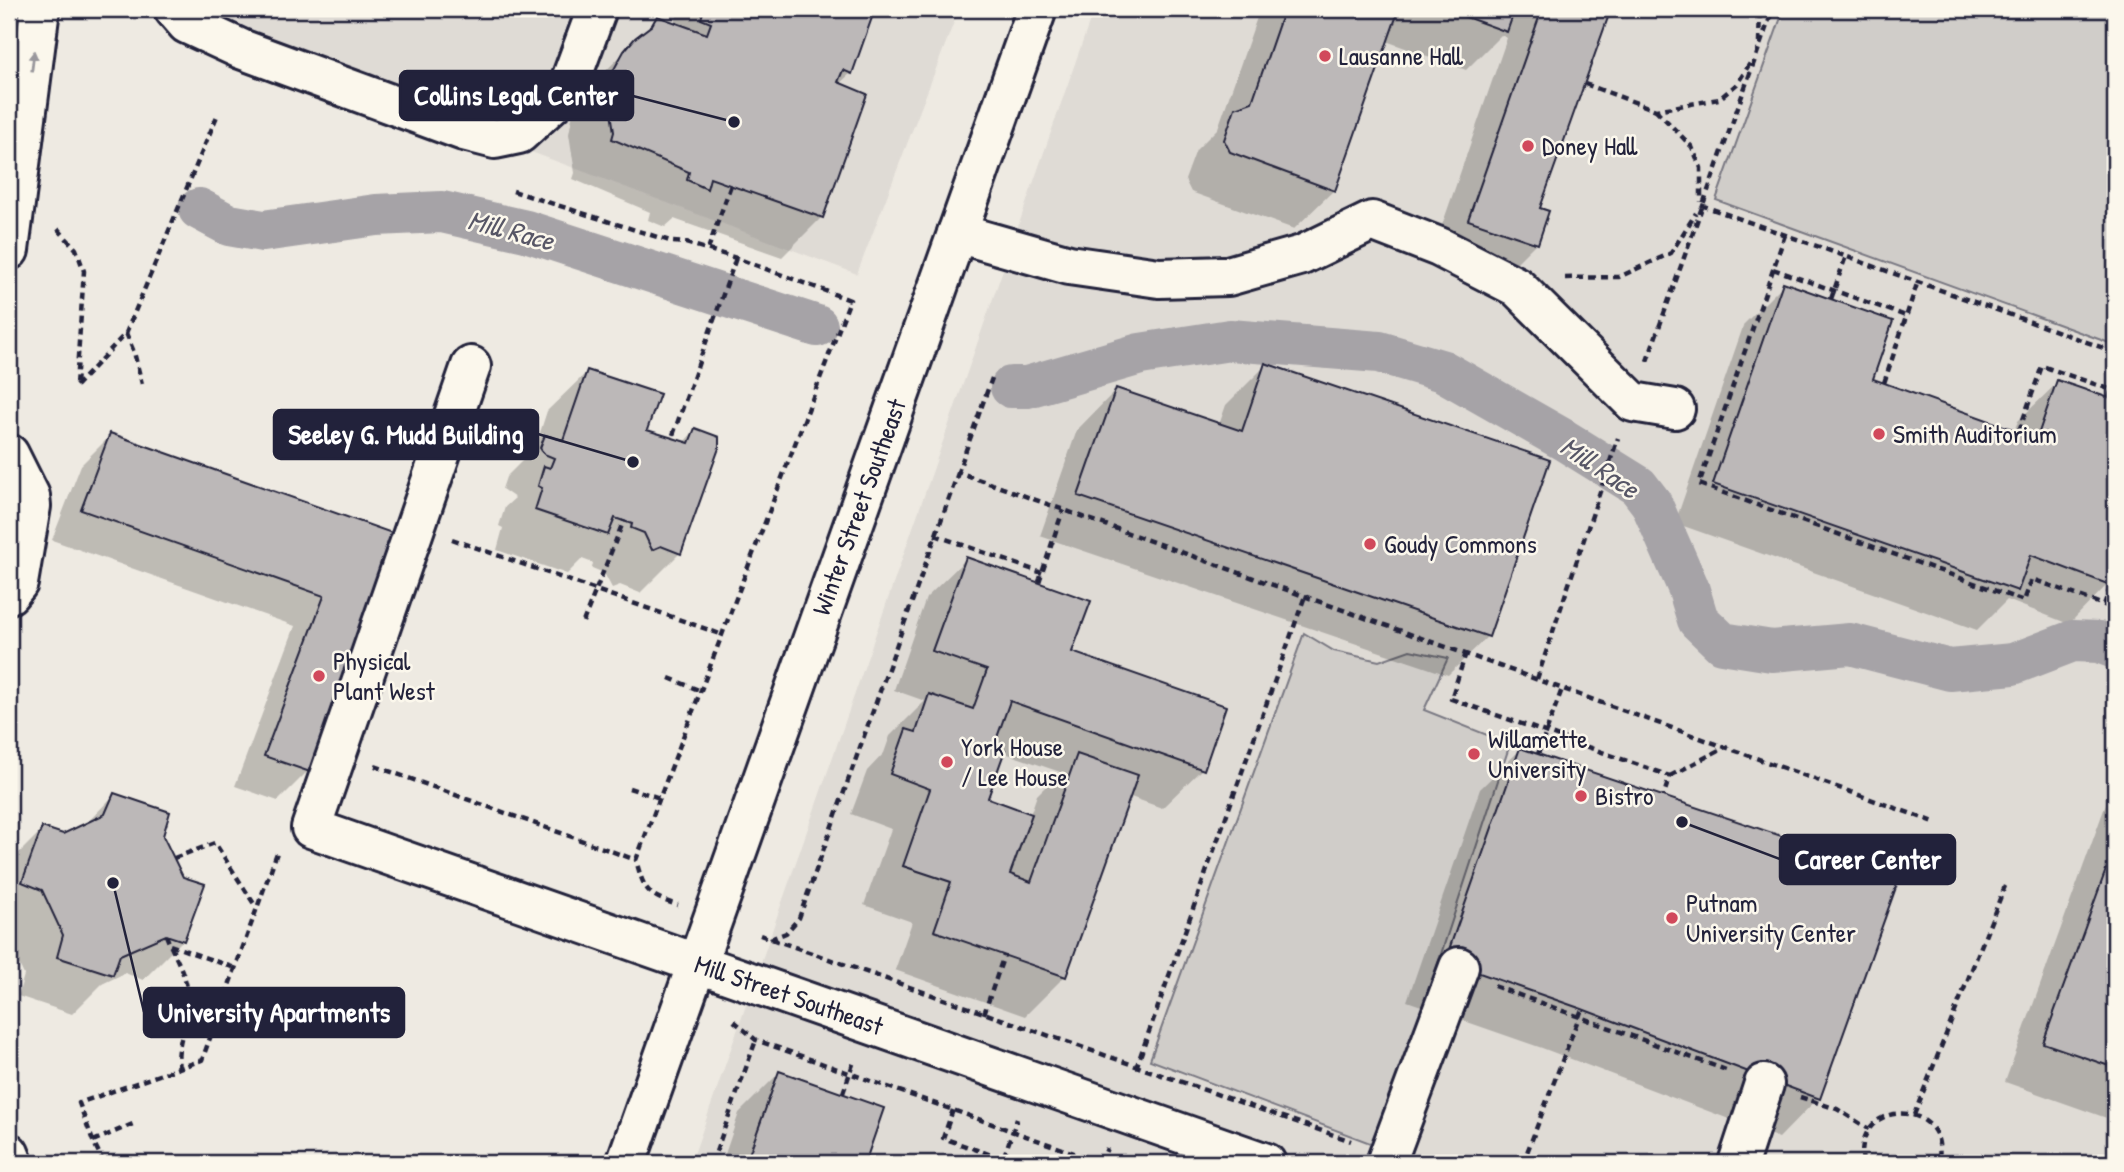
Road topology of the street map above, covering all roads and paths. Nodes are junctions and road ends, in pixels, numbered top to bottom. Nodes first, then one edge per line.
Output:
1 (40, 9) edge
2 (174, 9) edge
3 (597, 9) edge
4 (1037, 9) edge
5 (1760, 9) edge
6 (1773, 9) edge
7 (1758, 51) junction
8 (1585, 84) dead end
9 (1656, 110) junction
10 (217, 116) dead end
11 (731, 185) dead end
12 (513, 191) dead end
13 (1701, 205) junction
14 (58, 229) dead end
15 (957, 233) junction
16 (1785, 235) junction
17 (708, 249) junction
18 (9, 250) edge
19 (1846, 256) junction
20 (736, 258) junction
21 (1773, 269) junction
22 (1552, 275) dead end
23 (1918, 281) junction
24 (1834, 291) junction
25 (1831, 299) dead end
26 (1906, 316) junction
27 (126, 333) junction
28 (2115, 352) edge
29 (471, 366) dead end
30 (992, 377) dead end
31 (2115, 378) edge
32 (1884, 383) dead end
33 (142, 384) dead end
34 (2113, 391) edge
35 (2109, 398) dead end
36 (1633, 402) junction
37 (1675, 409) dead end
38 (2019, 431) dead end
39 (673, 435) dead end
40 (9, 454) edge
41 (958, 472) junction
42 (1063, 510) junction
43 (624, 520) dead end
44 (415, 526) junction
45 (935, 535) junction
46 (1042, 573) junction
47 (2115, 573) edge
48 (1039, 582) dead end
49 (596, 590) junction
50 (9, 594) edge
51 (1305, 596) junction
52 (2104, 605) junction
53 (2115, 609) edge
54 (583, 622) dead end
55 (723, 635) junction
56 (1466, 653) junction
57 (668, 678) dead end
58 (1537, 679) junction
59 (1562, 689) junction
60 (701, 691) junction
61 (1546, 733) junction
62 (1725, 747) junction
63 (1538, 754) dead end
64 (375, 766) dead end
65 (1671, 776) junction
66 (629, 788) dead end
67 (1663, 797) dead end
68 (660, 798) junction
69 (1937, 823) dead end
70 (311, 828) junction
71 (174, 858) dead end
72 (636, 860) junction
73 (2005, 886) dead end
74 (684, 907) dead end
75 (257, 908) junction
76 (166, 934) dead end
77 (760, 935) dead end
78 (770, 939) junction
79 (170, 945) junction
80 (1004, 955) dead end
81 (697, 962) junction
82 (235, 968) junction
83 (1458, 970) joint
84 (1582, 1009) dead end
85 (984, 1014) junction
86 (1579, 1017) junction
87 (734, 1021) dead end
88 (756, 1040) junction
89 (1136, 1068) junction
90 (179, 1069) junction
91 (1133, 1074) dead end
92 (1031, 1080) junction
93 (1764, 1084) junction
94 (953, 1110) junction
95 (1914, 1115) junction
96 (132, 1124) dead end
97 (1869, 1129) junction
98 (1013, 1132) junction
99 (93, 1141) junction
100 (9, 1153) edge
101 (1388, 1159) edge
102 (13, 1163) edge
103 (104, 1163) edge
104 (626, 1163) edge
105 (712, 1163) edge
106 (1102, 1163) edge
107 (1266, 1163) edge
108 (1523, 1163) edge
109 (1738, 1163) edge
110 (1863, 1163) edge
111 (1938, 1163) edge

18 -> 1 main road
2 - 3 main road
4 - 15 main road, Winter Street Southeast
5 - 7 path
6 - 7 path
7 - 9 path
7 - 13 path
8 - 9 path
9 - 13 path
10 - 27 path
11 - 17 path
12 - 17 path
13 - 16 path
13 - 22 path
13 - 36 path
14 - 27 path
15 - 36 main road
15 - 81 main road, Winter Street Southeast
16 - 19 path
16 - 21 path
17 - 20 path
19 - 23 path
19 - 24 path
20 - 39 path
20 - 55 path
21 - 24 path
21 - 52 path
23 - 26 path
23 - 28 path
24 - 25 path
24 - 26 path
26 - 32 path
27 - 33 path
29 - 44 main road
30 - 41 path
31 - 34 path
34 - 35 path
34 - 38 path
36 - 37 main road
36 - 58 path
40 - 50 main road
41 - 42 path
41 - 45 path
42 - 46 path
42 - 51 path
43 - 49 path
44 - 49 path
44 - 70 main road
45 - 46 path
45 - 78 path
46 - 48 path
47 - 52 path
49 - 54 path
49 - 55 path
51 - 56 path
51 - 89 path
52 - 53 path
55 - 60 path
56 - 58 path
56 - 61 path
57 - 60 path
58 - 59 path
59 - 61 path
59 - 62 path
60 - 68 path
61 - 63 path
61 - 65 path
62 - 65 path
62 - 69 path
64 - 72 path
65 - 67 path
66 - 68 path
68 - 72 path
70 - 75 path
70 - 81 main road, Mill Street Southeast
71 - 75 path
72 - 74 path
73 - 95 path
75 - 82 path
76 - 79 path
77 - 78 path
78 - 85 path
79 - 82 path
79 - 90 path
80 - 85 path
81 - 92 main road, Mill Street Southeast
81 - 104 main road, Winter Street Southeast
82 - 90 path
83 - 86 path
83 - 101 main road
84 - 86 path
85 - 89 path
86 - 93 path
86 - 108 path
87 - 88 path
88 - 94 path
88 - 105 path
89 - 91 path
89 - 101 path
90 - 99 path
92 - 98 path
92 - 107 main road, Mill Street Southeast
93 - 97 path
93 - 109 main road
94 - 98 path
94 - 98 path
95 - 97 path
95 - 111 path
96 - 99 path
97 - 110 path
98 - 106 path
99 - 103 path
100 - 102 main road

